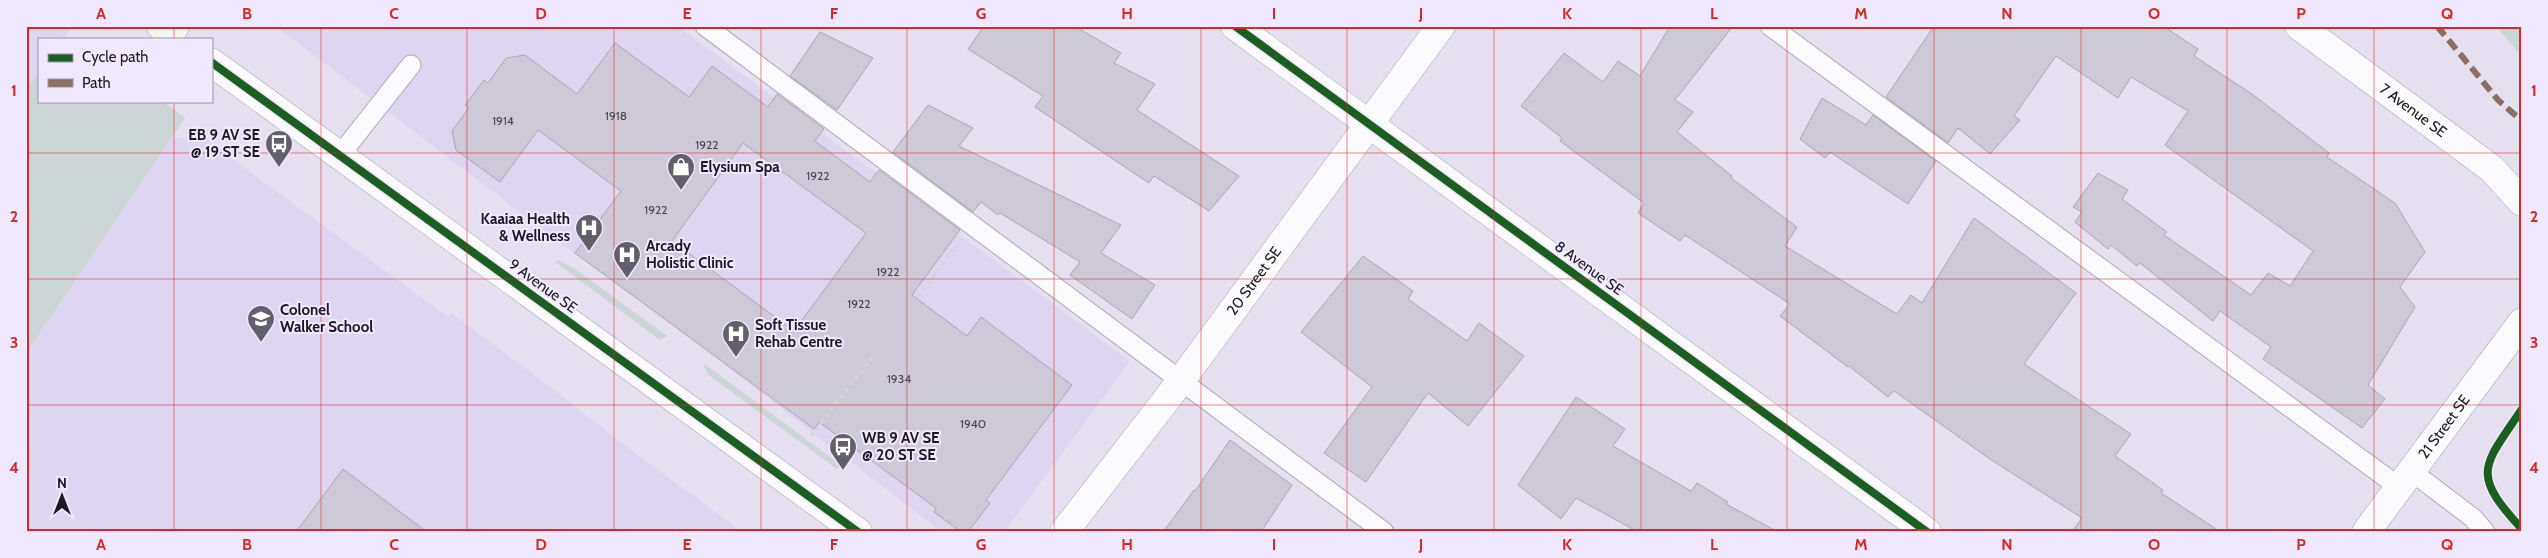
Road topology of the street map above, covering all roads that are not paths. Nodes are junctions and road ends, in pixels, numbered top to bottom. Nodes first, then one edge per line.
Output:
1 (705, 26) edge
2 (1235, 26) edge
3 (1441, 26) edge
4 (1770, 26) edge
5 (2299, 26) edge
6 (212, 63) edge
7 (412, 65) dead end
8 (1369, 124) junction
9 (340, 156) junction
10 (2522, 202) edge
11 (2522, 322) edge
12 (1180, 382) junction
13 (2405, 479) junction
14 (858, 532) edge
15 (1064, 532) edge
16 (1384, 532) edge
17 (1928, 532) edge
18 (2366, 532) edge
19 (2485, 532) edge

1 - 12 lane
2 - 8 street, 8 Avenue SE
3 - 8 street, 20 Street SE
4 - 13 lane
5 - 10 street, 7 Avenue SE
6 - 9 street, 9 Avenue SE
7 - 9 lane
8 - 12 street, 20 Street SE
8 - 17 street, 8 Avenue SE
9 - 14 street, 9 Avenue SE
11 - 13 street, 21 Street SE
12 - 15 street, 20 Street SE
12 - 16 lane
13 - 18 street, 21 Street SE
13 - 19 lane

